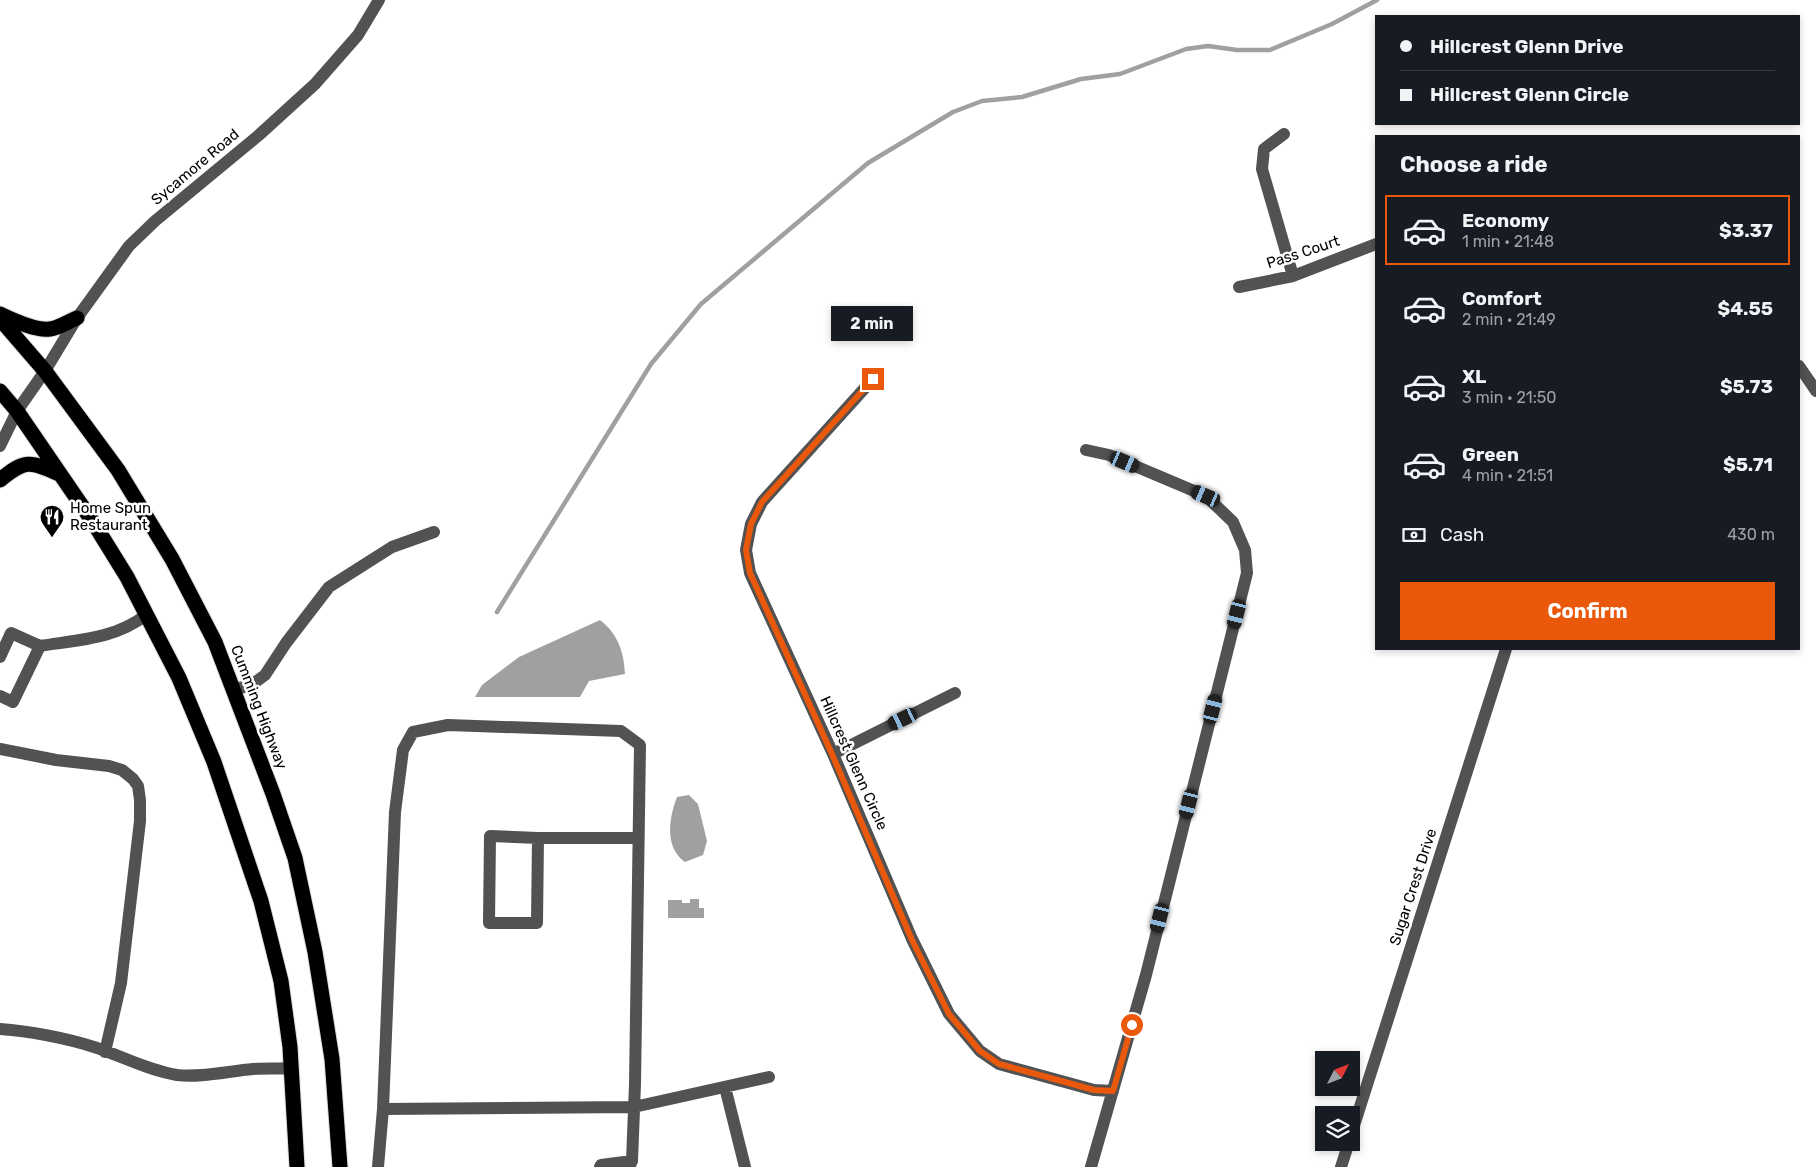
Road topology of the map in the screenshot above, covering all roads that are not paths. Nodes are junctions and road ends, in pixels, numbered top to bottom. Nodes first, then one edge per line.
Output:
1 (379, 0) edge
2 (1284, 134) dead end
3 (1375, 244) edge
4 (1293, 276) junction
5 (1239, 287) dead end
6 (0, 314) edge
7 (77, 318) junction
8 (0, 319) edge
9 (1800, 368) edge
10 (46, 371) junction
11 (873, 379) dead end
12 (0, 391) edge
13 (1816, 392) edge
14 (17, 411) junction
15 (0, 446) edge
16 (1086, 450) dead end
17 (60, 475) junction
18 (0, 480) edge
19 (434, 532) dead end
20 (146, 615) junction
21 (40, 646) junction
22 (1506, 650) edge
23 (0, 656) edge
24 (233, 689) junction
25 (955, 693) dead end
26 (0, 696) edge
27 (0, 749) edge
28 (832, 754) junction
29 (538, 838) junction
30 (638, 838) junction
31 (0, 1029) edge
32 (106, 1052) junction
33 (291, 1068) junction
34 (769, 1077) dead end
35 (725, 1088) junction
36 (1113, 1091) junction
37 (634, 1107) junction
38 (1360, 1107) edge
39 (383, 1109) junction
40 (1346, 1151) edge
41 (632, 1165) edge
42 (297, 1167) edge
43 (340, 1167) edge
44 (378, 1167) edge
45 (600, 1167) edge
46 (745, 1167) edge
47 (1091, 1167) edge
48 (1341, 1167) edge

1 - 7 street, Sycamore Road
2 - 4 street
3 - 4 street, Pass Court
4 - 5 street, Pass Court
6 - 7 highway
7 - 10 street, Sycamore Road
8 - 10 highway, Cumming Highway
9 - 13 street
10 - 14 street, Sycamore Road
10 - 24 highway, Cumming Highway
11 - 28 street, Hillcrest Glenn Circle
12 - 14 highway
14 - 15 street, Sycamore Road
14 - 17 highway
16 - 36 street
17 - 18 highway
17 - 20 highway
19 - 24 street
20 - 21 street
20 - 33 highway
21 - 23 street
21 - 26 street
22 - 38 street, Sugar Crest Drive
24 - 43 highway, Cumming Highway
25 - 28 street
27 - 32 street
28 - 36 street, Hillcrest Glenn Circle
29 - 29 street
29 - 30 street
30 - 37 street
30 - 39 street
31 - 32 street
32 - 33 street
33 - 42 highway
34 - 35 street
35 - 37 street
35 - 46 street
36 - 47 street
37 - 39 street
37 - 41 street
39 - 44 street
40 - 48 street
41 - 45 street

